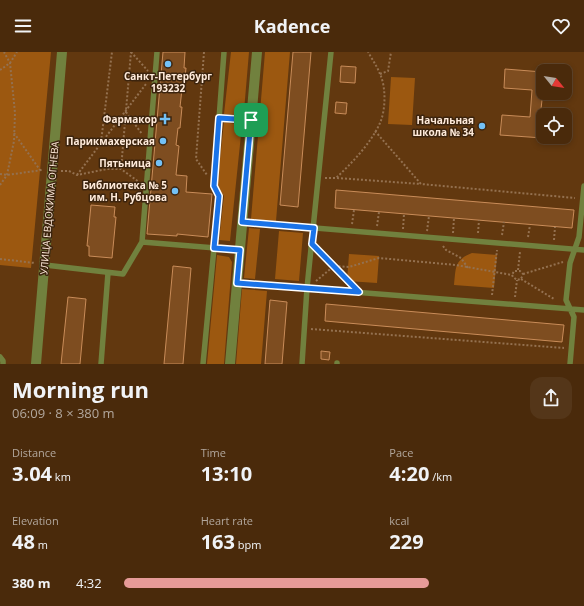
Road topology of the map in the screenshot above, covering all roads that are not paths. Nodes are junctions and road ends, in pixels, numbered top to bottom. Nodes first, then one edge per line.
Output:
1 (62, 52) edge
2 (157, 52) edge
3 (224, 52) edge
4 (256, 52) edge
5 (331, 52) edge
6 (219, 118) junction
7 (251, 120) junction
8 (214, 186) road end
9 (584, 186) edge
10 (242, 222) junction
11 (314, 228) junction
12 (142, 242) junction
13 (214, 248) junction
14 (240, 250) junction
15 (575, 250) junction
16 (584, 250) edge
17 (45, 264) junction
18 (108, 273) junction
19 (237, 283) junction
20 (307, 288) junction
21 (570, 309) junction
22 (584, 310) edge
23 (0, 357) edge
24 (3, 364) edge
25 (36, 364) edge
26 (101, 364) edge
27 (204, 364) edge
28 (230, 364) edge
29 (302, 364) edge
30 (570, 364) edge

1 - 17 street, УЛИЦА ЕВДОКИМА ОГНЕВА
2 - 12 lane
3 - 6 lane
4 - 7 street
5 - 11 lane
6 - 7 lane
6 - 8 lane
7 - 10 street
9 - 15 lane
10 - 11 lane
10 - 14 street
11 - 15 lane
11 - 20 lane
12 - 13 lane
12 - 18 lane
13 - 14 lane
13 - 27 lane
14 - 19 street
15 - 16 lane
15 - 21 lane
17 - 18 lane
17 - 25 street, УЛИЦА ЕВДОКИМА ОГНЕВА
18 - 26 lane
19 - 20 lane
19 - 28 street
20 - 21 lane
20 - 29 lane
21 - 22 lane
21 - 30 lane
23 - 24 lane

